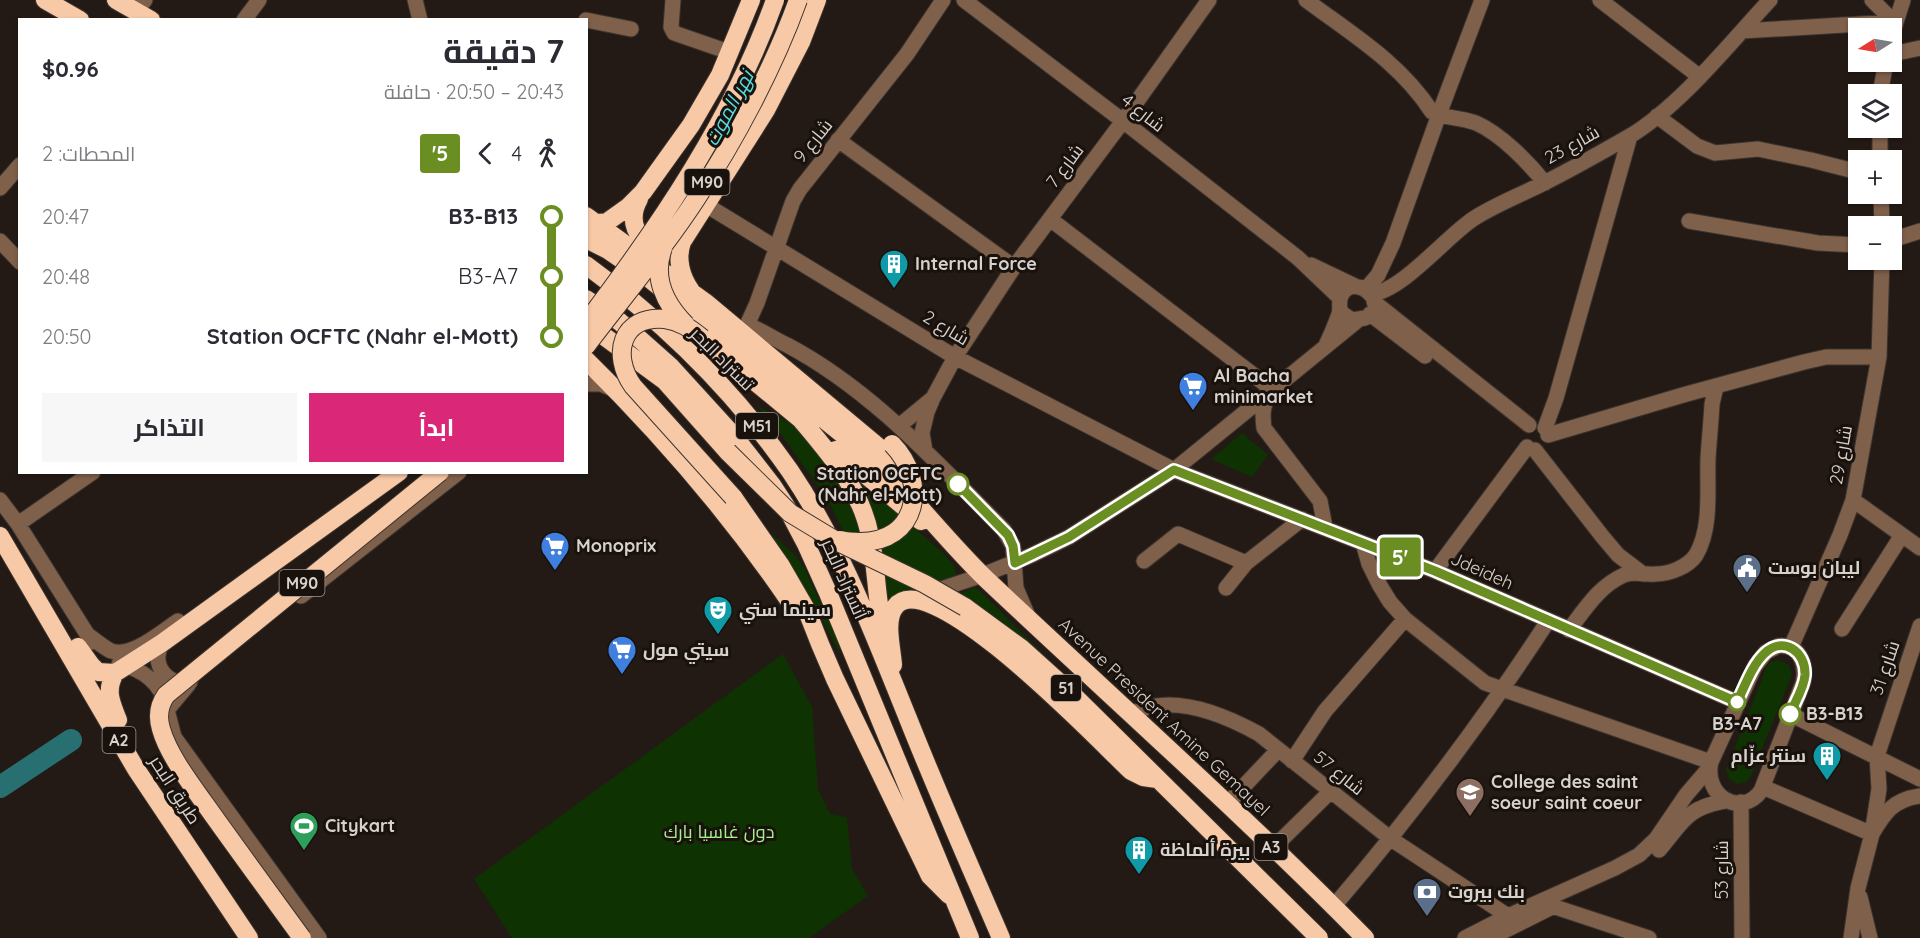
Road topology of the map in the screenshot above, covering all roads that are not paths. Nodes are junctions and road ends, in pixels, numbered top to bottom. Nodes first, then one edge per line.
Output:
1 (45, 0) edge
2 (117, 0) edge
3 (259, 0) edge
4 (415, 0) edge
5 (673, 0) edge
6 (751, 0) edge
7 (775, 0) edge
8 (798, 0) edge
9 (817, 0) edge
10 (943, 0) edge
11 (964, 0) edge
12 (1209, 0) edge
13 (1306, 0) edge
14 (1482, 0) edge
15 (1600, 0) edge
16 (1770, 0) edge
17 (1872, 0) edge
18 (1903, 0) edge
19 (144, 10) edge
20 (76, 18) edge
21 (246, 18) edge
22 (420, 18) edge
23 (1886, 18) edge
24 (1897, 18) edge
25 (588, 20) edge
26 (631, 28) dead end
27 (1848, 29) edge
28 (1742, 31) junction
29 (1920, 48) edge
30 (729, 52) junction
31 (1902, 52) edge
32 (1700, 76) junction
33 (1438, 114) junction
34 (1657, 116) junction
35 (1123, 121) junction
36 (1630, 136) junction
37 (838, 140) junction
38 (18, 167) edge
39 (1848, 169) edge
40 (727, 170) junction
41 (1545, 183) junction
42 (0, 188) edge
43 (643, 192) junction
44 (706, 205) junction
45 (1050, 219) junction
46 (591, 221) edge
47 (1689, 222) dead end
48 (1920, 231) edge
49 (1902, 237) edge
50 (588, 240) edge
51 (666, 240) junction
52 (0, 241) edge
53 (1848, 244) edge
54 (776, 249) junction
55 (1298, 258) junction
56 (18, 260) edge
57 (588, 267) edge
58 (1014, 267) junction
59 (1882, 270) edge
60 (700, 299) junction
61 (588, 300) edge
62 (1366, 301) junction
63 (1340, 304) junction
64 (588, 320) edge
65 (588, 324) edge
66 (748, 326) junction
67 (696, 333) junction
68 (588, 342) edge
69 (1325, 348) junction
70 (955, 357) junction
71 (1879, 357) junction
72 (588, 362) edge
73 (588, 384) edge
74 (1716, 387) junction
75 (1271, 392) junction
76 (621, 394) junction
77 (933, 398) junction
78 (797, 415) junction
79 (899, 426) junction
80 (1526, 428) junction
81 (1546, 432) junction
82 (1531, 448) junction
83 (925, 451) junction
84 (1174, 470) junction
85 (90, 474) edge
86 (382, 474) edge
87 (396, 474) edge
88 (437, 474) edge
89 (456, 474) edge
90 (0, 500) edge
91 (1852, 500) junction
92 (1302, 519) junction
93 (18, 524) junction
94 (1325, 527) junction
95 (944, 533) junction
96 (0, 536) edge
97 (827, 536) junction
98 (1902, 536) junction
99 (1363, 543) junction
100 (1920, 548) edge
101 (1144, 561) dead end
102 (1015, 563) junction
103 (1246, 563) junction
104 (1435, 571) junction
105 (1643, 574) junction
106 (983, 575) junction
107 (1226, 588) dead end
108 (908, 599) junction
109 (1405, 619) junction
110 (1548, 621) junction
111 (52, 624) junction
112 (1037, 626) junction
113 (1920, 626) edge
114 (1842, 629) dead end
115 (872, 630) joint
116 (1569, 630) junction
117 (88, 635) junction
118 (162, 643) junction
119 (819, 644) junction
120 (1791, 647) junction
121 (893, 665) junction
122 (121, 670) junction
123 (190, 682) junction
124 (1503, 690) junction
125 (166, 702) junction
126 (1737, 702) junction
127 (1131, 714) junction
128 (1790, 714) junction
129 (918, 743) junction
130 (1278, 750) junction
131 (1877, 756) junction
132 (1292, 761) junction
133 (1711, 765) junction
134 (136, 769) junction
135 (1159, 779) junction
136 (1920, 779) edge
137 (1763, 787) junction
138 (1330, 792) junction
139 (1920, 796) edge
140 (1725, 801) junction
141 (1741, 802) junction
142 (1227, 804) junction
143 (1872, 834) junction
144 (1391, 839) junction
145 (1273, 848) junction
146 (1858, 888) junction
147 (956, 903) junction
148 (1334, 906) junction
149 (1552, 906) junction
150 (1508, 916) junction
151 (249, 938) edge
152 (302, 938) edge
153 (319, 938) edge
154 (970, 938) edge
155 (1001, 938) edge
156 (1319, 938) edge
157 (1365, 938) edge
158 (1465, 938) edge
159 (1490, 938) edge
160 (1649, 938) edge
161 (1742, 938) edge
162 (1851, 938) edge
163 (1870, 938) edge

1 - 20 highway
2 - 19 highway
3 - 21 street
4 - 22 street
5 - 30 street
6 - 30 highway
7 - 64 highway, M90, bridge
8 - 51 highway, M90, bridge
9 - 40 highway
10 - 37 street, شارع 9
11 - 35 street, شارع 4
12 - 35 street, شارع 7
13 - 33 street
14 - 33 street
15 - 32 street
16 - 28 street, شارع 23
17 - 23 street
18 - 24 street
25 - 26 street
27 - 28 street
28 - 32 street, شارع 23
29 - 31 street
30 - 43 highway
32 - 34 street, شارع 23
33 - 41 street
33 - 62 street
34 - 36 street, شارع 23
34 - 39 street
35 - 45 street, شارع 7
35 - 55 street, شارع 4
36 - 41 street, شارع 23
36 - 81 street
37 - 54 street, شارع 9
37 - 58 street
38 - 42 street
40 - 43 highway
40 - 44 highway
41 - 62 street, شارع 23
43 - 46 highway
44 - 54 street, شارع 2
44 - 60 highway
45 - 58 street, شارع 7
45 - 75 street
46 - 60 highway
47 - 53 street
48 - 49 street
50 - 95 highway
51 - 67 highway, bridge
51 - 68 highway, M90, bridge
52 - 56 street
54 - 66 street, شارع 9
54 - 70 street, شارع 2
55 - 62 street, شارع 4
55 - 63 street, شارع 4
57 - 115 highway, تستراد البحر / M51
58 - 70 street, شارع 7
59 - 71 street, شارع 29
60 - 66 highway
60 - 95 highway
61 - 147 highway, أتستراد البحر / M51
62 - 63 street
62 - 63 street, شارع 4
62 - 69 street
62 - 80 street, شارع 4
63 - 69 street
65 - 97 highway, bridge
66 - 79 street
66 - 97 highway, bridge
67 - 78 highway
67 - 119 highway, bridge
69 - 75 street
70 - 77 street, شارع 7
70 - 84 street, شارع 2
71 - 74 street
71 - 91 street, شارع 29
72 - 76 highway
73 - 76 street
74 - 81 street
74 - 105 street
75 - 84 street
75 - 94 street
76 - 119 highway
77 - 79 street
77 - 83 street
78 - 95 highway
78 - 121 highway
79 - 83 street
80 - 81 street
80 - 82 street
81 - 82 street
82 - 104 street
82 - 105 street
83 - 102 street
84 - 92 street, Jdeideh
84 - 102 street
85 - 93 street
86 - 117 street
87 - 118 highway
88 - 125 highway, M90, bridge
89 - 123 street
90 - 93 street
91 - 98 street
91 - 120 street, شارع 29
92 - 94 street, Jdeideh
92 - 103 street
93 - 117 street
94 - 99 street, Jdeideh
95 - 106 highway, Avenue President Amine Gemayel
96 - 111 highway, طريق البحر / A2
97 - 135 highway, 51, bridge
98 - 100 street
98 - 114 street
99 - 104 street, Jdeideh
99 - 109 street
101 - 103 street
102 - 106 street
102 - 112 street
103 - 107 street
104 - 110 street, Jdeideh
105 - 116 street
106 - 108 street
106 - 112 highway, Avenue President Amine Gemayel
108 - 121 highway
108 - 135 highway
109 - 124 street
109 - 132 street
110 - 116 street, Jdeideh
110 - 124 street
111 - 122 highway
111 - 134 highway, طريق البحر / A2
112 - 127 highway, Avenue President Amine Gemayel / A3
113 - 131 street, شارع 31
115 - 129 highway, أتستراد البحر / M51
116 - 126 street, Jdeideh
117 - 122 street
118 - 122 highway
118 - 123 street
119 - 147 highway
120 - 126 street
120 - 128 street
121 - 129 highway
122 - 125 street
122 - 134 highway
123 - 125 street
124 - 133 street
124 - 144 street
125 - 152 highway, bridge
125 - 153 street
126 - 133 street
127 - 130 street, شارع 57
127 - 142 highway, Avenue President Amine Gemayel / A3
128 - 131 street
128 - 137 street
129 - 155 highway, أتستراد البحر / M51
130 - 132 street, شارع 57
130 - 142 street
131 - 136 street
131 - 143 street
132 - 138 street, شارع 57
133 - 140 street
133 - 150 street
134 - 151 highway, طريق البحر / A2
135 - 156 highway, A3
137 - 141 street
137 - 143 street
138 - 144 street, شارع 57
138 - 145 street
139 - 143 street
140 - 141 street
140 - 149 street
141 - 161 street, شارع 53
142 - 145 highway, Avenue President Amine Gemayel / A3
143 - 146 street
144 - 148 street
144 - 150 street, شارع 57
145 - 148 highway, Avenue President Amine Gemayel / A3
146 - 162 street
146 - 163 street
147 - 154 highway, أتستراد البحر / M51
148 - 157 highway, Avenue President Amine Gemayel / A3
149 - 159 street
149 - 160 street
150 - 158 street

